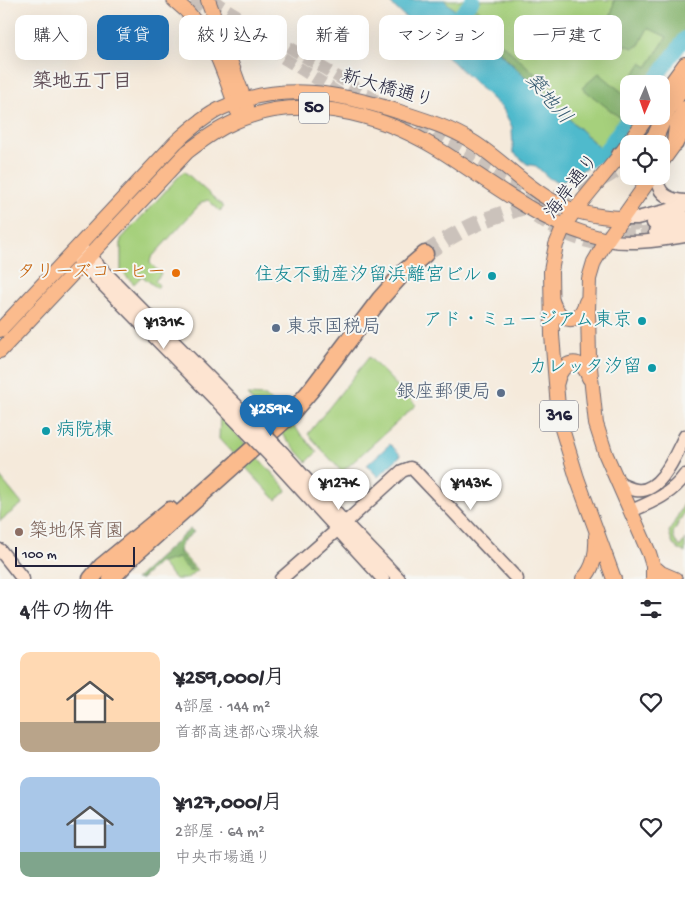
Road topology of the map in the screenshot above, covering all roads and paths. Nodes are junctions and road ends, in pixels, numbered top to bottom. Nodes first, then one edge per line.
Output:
1 (174, 0) edge
2 (208, 0) edge
3 (685, 64) edge
4 (685, 84) edge
5 (239, 101) junction
6 (679, 107) edge
7 (245, 118) junction
8 (655, 135) edge
9 (675, 143) joint
10 (670, 150) edge
11 (620, 159) edge
12 (646, 185) edge
13 (658, 185) edge
14 (592, 190) junction
15 (544, 196) junction
16 (685, 201) edge
17 (685, 206) edge
18 (575, 210) junction
19 (622, 218) junction
20 (685, 218) edge
21 (564, 226) junction
22 (685, 226) edge
23 (685, 236) edge
24 (607, 240) junction
25 (75, 249) junction
26 (86, 260) junction
27 (588, 296) junction
28 (551, 298) junction
29 (0, 330) edge
30 (349, 338) junction
31 (0, 351) edge
32 (591, 384) junction
33 (556, 387) junction
34 (685, 436) edge
35 (685, 474) edge
36 (618, 483) junction
37 (631, 511) junction
38 (595, 525) junction
39 (341, 527) junction
40 (0, 550) edge
41 (653, 573) edge
42 (23, 579) edge
43 (91, 579) edge
44 (111, 579) edge
45 (125, 579) edge
46 (281, 579) edge
47 (383, 579) edge
48 (399, 579) edge
49 (517, 579) edge
50 (583, 579) edge
51 (614, 579) edge
52 (674, 579) edge

1 - 5 main road
2 - 5 main road
3 - 6 main road
4 - 6 highway
5 - 7 main road
5 - 15 main road, 新大橋通り / 50
5 - 25 main road, 新大橋通り / 50
6 - 8 highway
6 - 9 highway
7 - 21 main road, 新大橋通り / 50
7 - 26 main road, 新大橋通り / 50
9 - 10 main road
11 - 14 main road, 海岸通り / 316
12 - 19 main road, 316
13 - 16 street
14 - 15 main road, 50
14 - 18 main road, 海岸通り / 316
15 - 18 main road, 新大橋通り / 50
17 - 19 street
18 - 19 main road, 新大橋通り / 50
18 - 21 main road, 海岸通り / 316
19 - 24 main road, 316
20 - 22 street
21 - 24 main road, 新大橋通り / 50
21 - 28 main road, 海岸通り / 316
23 - 24 street
24 - 27 main road, 316
25 - 26 street
25 - 29 main road, 新大橋通り / 50
26 - 31 main road, 新大橋通り / 50
26 - 39 street, bridge
27 - 28 main road
27 - 32 main road, 316
28 - 33 main road, 海岸通り / 316
30 - 43 highway
30 - 44 highway
30 - 45 highway
32 - 33 main road
32 - 36 main road, 316
33 - 38 main road, 海岸通り / 316
34 - 36 street
35 - 37 street
36 - 37 main road, 316
37 - 41 main road, 316
38 - 50 main road
38 - 51 main road, 海岸通り / 316
39 - 46 street
39 - 47 street
39 - 48 street
39 - 49 street
40 - 42 street
41 - 52 main road, 316

